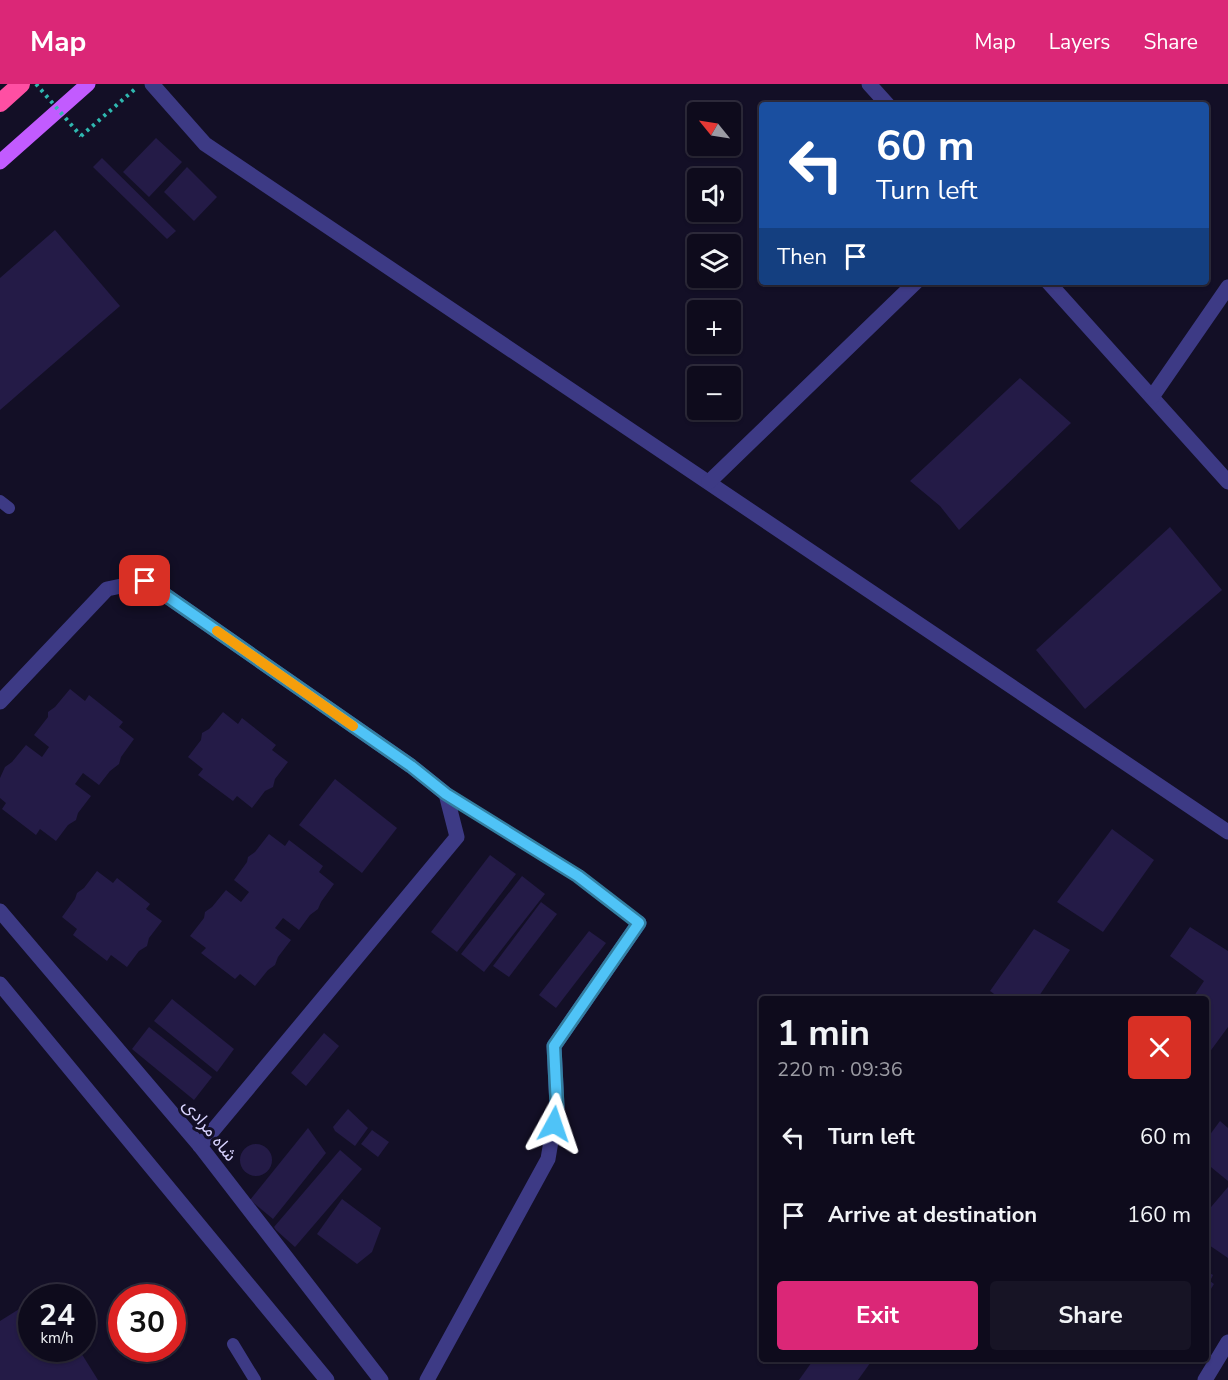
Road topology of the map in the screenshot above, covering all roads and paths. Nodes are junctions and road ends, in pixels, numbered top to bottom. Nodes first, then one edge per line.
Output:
1 (21, 84) edge
2 (36, 84) edge
3 (88, 84) edge
4 (141, 84) edge
5 (152, 84) edge
6 (869, 84) edge
7 (885, 102) edge
8 (0, 103) edge
9 (0, 162) edge
10 (913, 285) edge
11 (1051, 285) edge
12 (1228, 287) edge
13 (1152, 397) junction
14 (709, 482) junction
15 (1228, 482) edge
16 (0, 702) edge
17 (446, 794) junction
18 (1228, 831) edge
19 (0, 911) edge
20 (639, 923) joint
21 (0, 984) edge
22 (200, 1146) junction
23 (1228, 1342) edge
24 (233, 1344) dead end
25 (255, 1380) edge
26 (327, 1380) edge
27 (381, 1380) edge
28 (427, 1380) edge
29 (1205, 1380) edge

1 - 8 highway
2 - 4 path, bridge
3 - 9 main road
5 - 14 street
6 - 7 street
10 - 14 street
11 - 13 street
12 - 13 street
13 - 15 street
14 - 18 street
16 - 17 street
17 - 20 lane
17 - 22 street
19 - 22 street, شاه مرادی
20 - 28 street
21 - 26 street
22 - 27 street, شاه مرادی
23 - 29 street
24 - 25 lane

